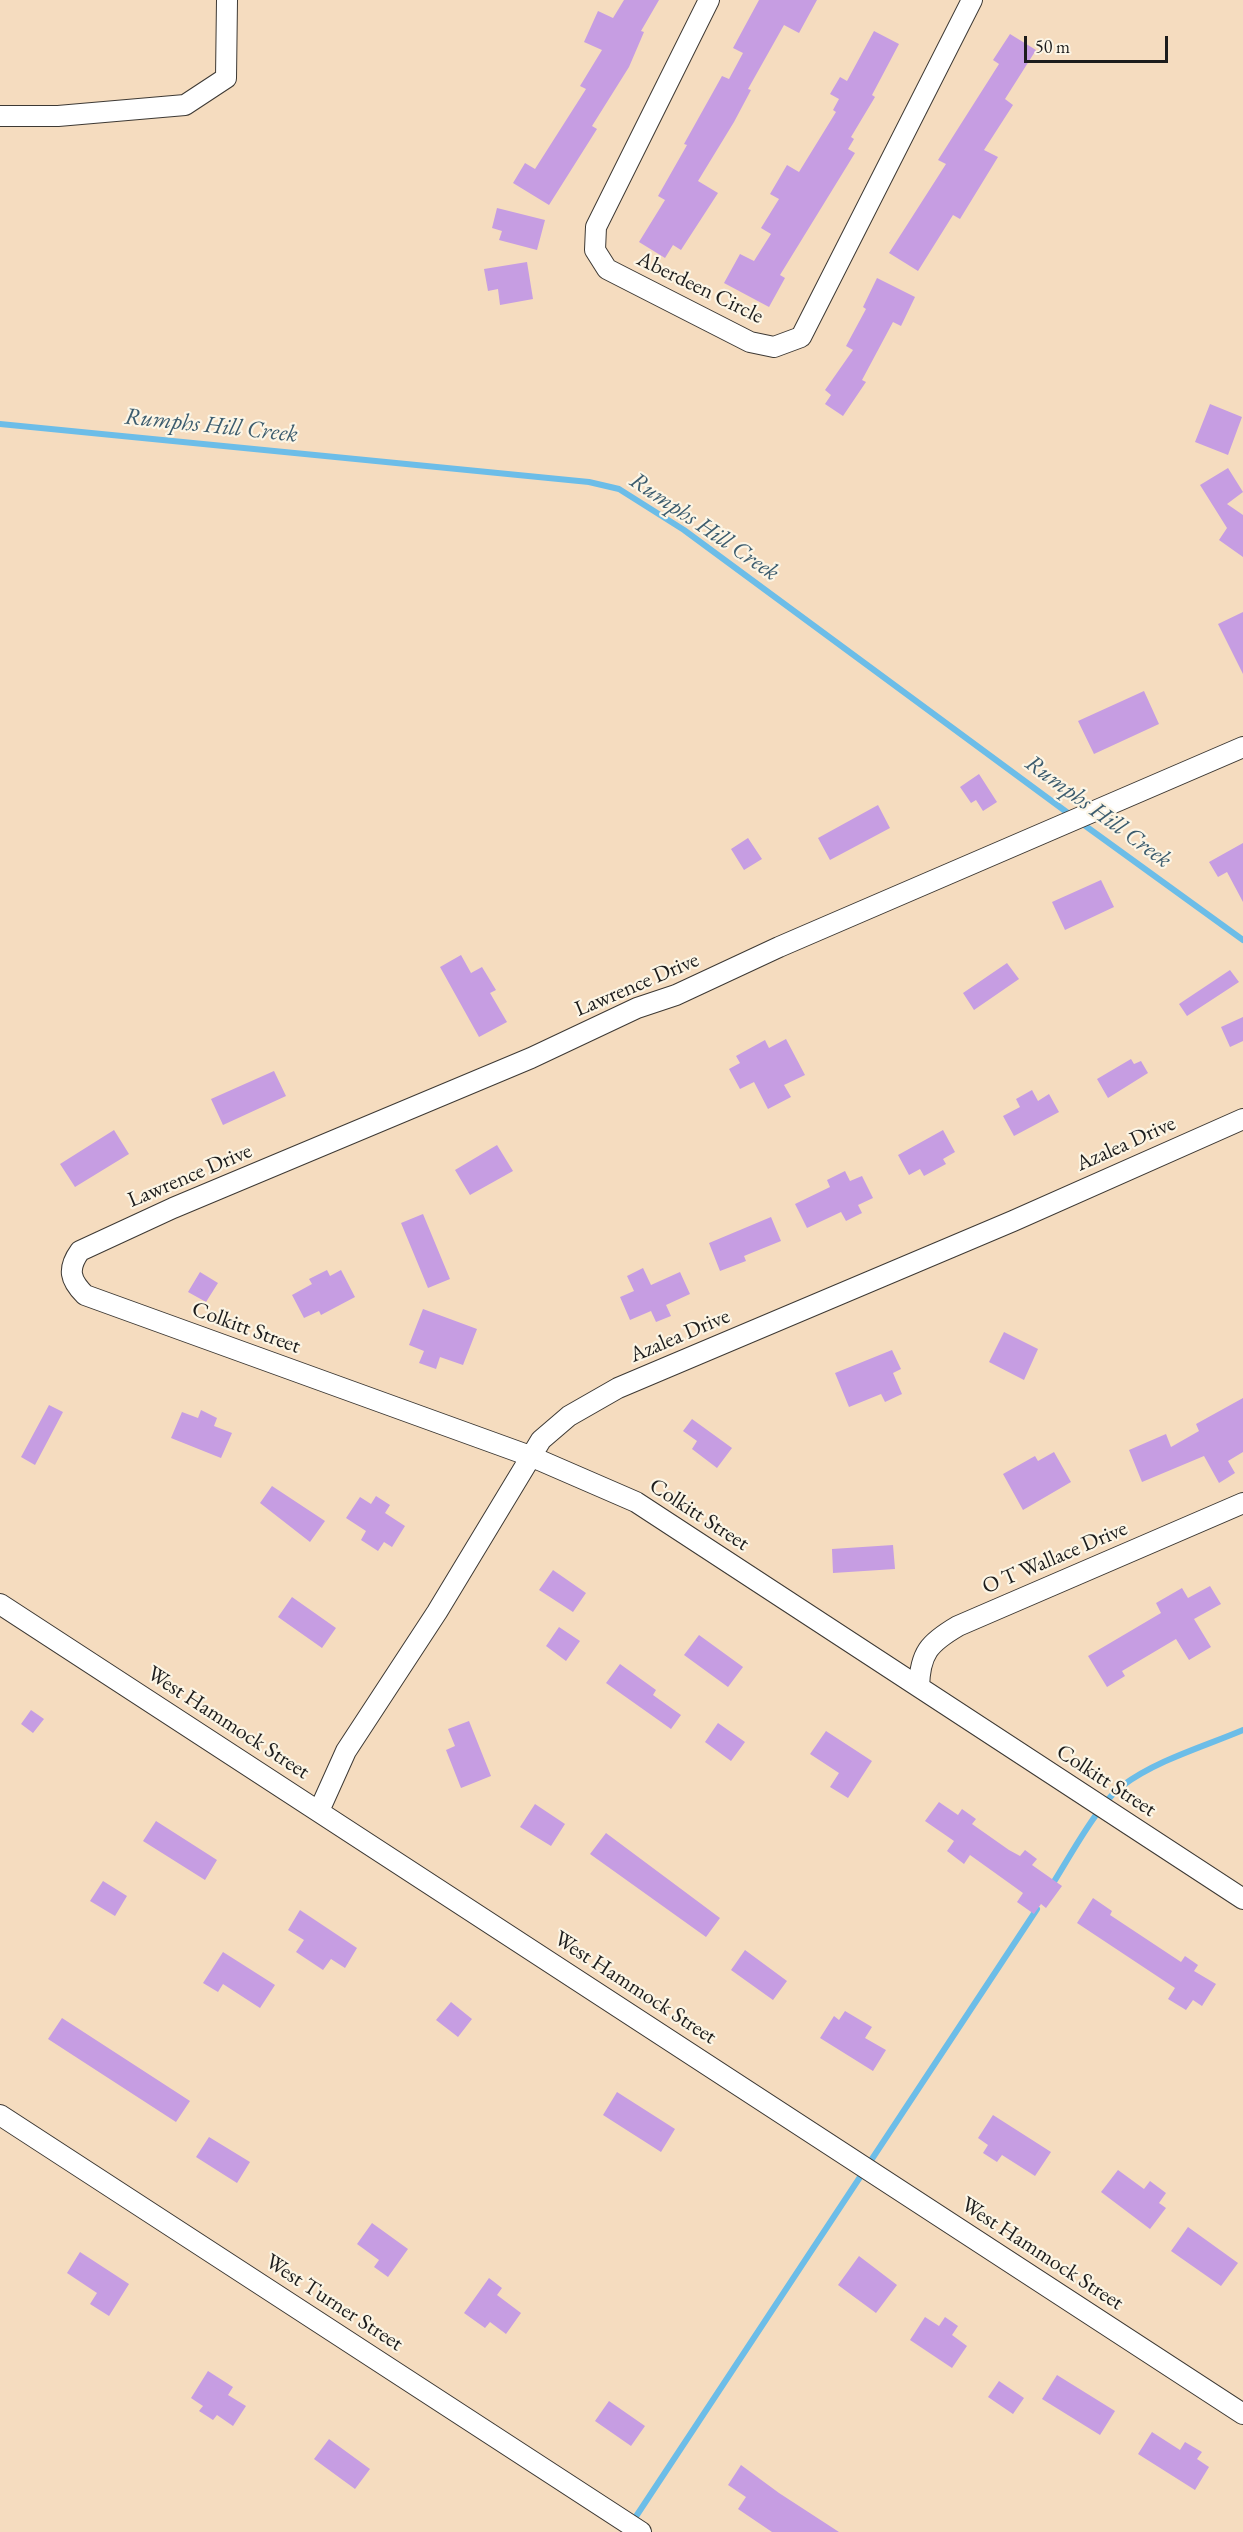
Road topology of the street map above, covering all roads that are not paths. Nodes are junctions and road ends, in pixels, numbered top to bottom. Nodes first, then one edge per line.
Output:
1 (227, 0) edge
2 (709, 0) edge
3 (972, 0) edge
4 (0, 116) edge
5 (1243, 747) edge
6 (1243, 1119) edge
7 (73, 1283) joint
8 (530, 1456) junction
9 (1243, 1503) edge
10 (0, 1604) edge
11 (919, 1687) junction
12 (320, 1810) junction
13 (1243, 1899) edge
14 (0, 2115) edge
15 (1243, 2414) edge
16 (641, 2532) edge

1 - 4 street
2 - 3 street, Aberdeen Circle
5 - 7 street, Lawrence Drive
6 - 8 street, Azalea Drive
7 - 8 street, Colkitt Street
8 - 11 street, Colkitt Street
8 - 12 street, Azalea Drive
9 - 11 street, O T Wallace Drive
10 - 12 street, West Hammock Street
11 - 13 street, Colkitt Street
12 - 15 street, West Hammock Street
14 - 16 street, West Turner Street

